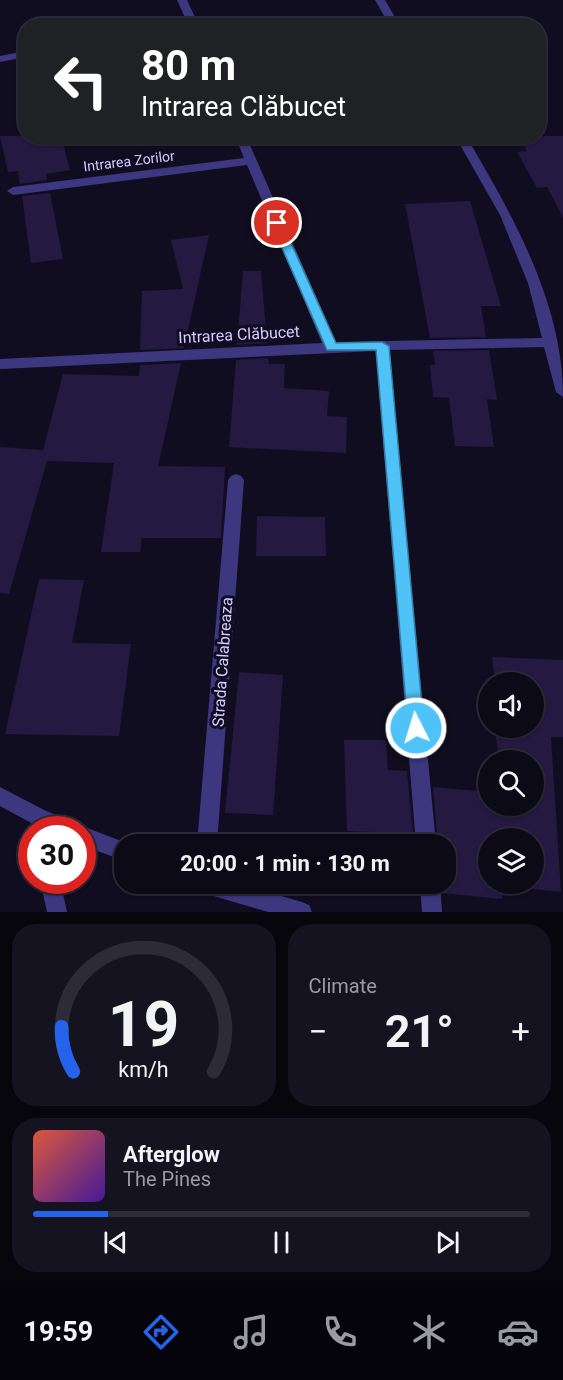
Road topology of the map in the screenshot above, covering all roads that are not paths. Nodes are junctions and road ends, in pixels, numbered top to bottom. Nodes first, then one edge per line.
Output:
1 (182, 0) edge
2 (380, 0) edge
3 (188, 18) edge
4 (390, 18) edge
5 (18, 55) edge
6 (0, 58) edge
7 (243, 144) edge
8 (465, 144) edge
9 (250, 161) junction
10 (13, 191) dead end
11 (552, 342) junction
12 (382, 346) junction
13 (331, 347) junction
14 (0, 364) edge
15 (563, 392) edge
16 (236, 480) dead end
17 (0, 796) edge
18 (28, 816) edge
19 (208, 834) edge
20 (425, 834) edge
21 (96, 841) edge
22 (114, 848) edge
23 (53, 894) edge
24 (241, 894) edge
25 (431, 894) edge
26 (57, 912) edge
27 (302, 912) edge
28 (432, 912) edge

1 - 3 street
2 - 4 street
5 - 6 street
7 - 9 street
8 - 11 street
9 - 10 street, Intrarea Zorilor
9 - 13 street
11 - 12 street, Intrarea Clăbucet
11 - 15 street
12 - 13 street, Intrarea Clăbucet
12 - 20 street
13 - 14 street, Intrarea Clăbucet
16 - 19 street, Strada Calabreaza
17 - 18 street
21 - 22 street
23 - 26 street
24 - 27 street
25 - 28 street

